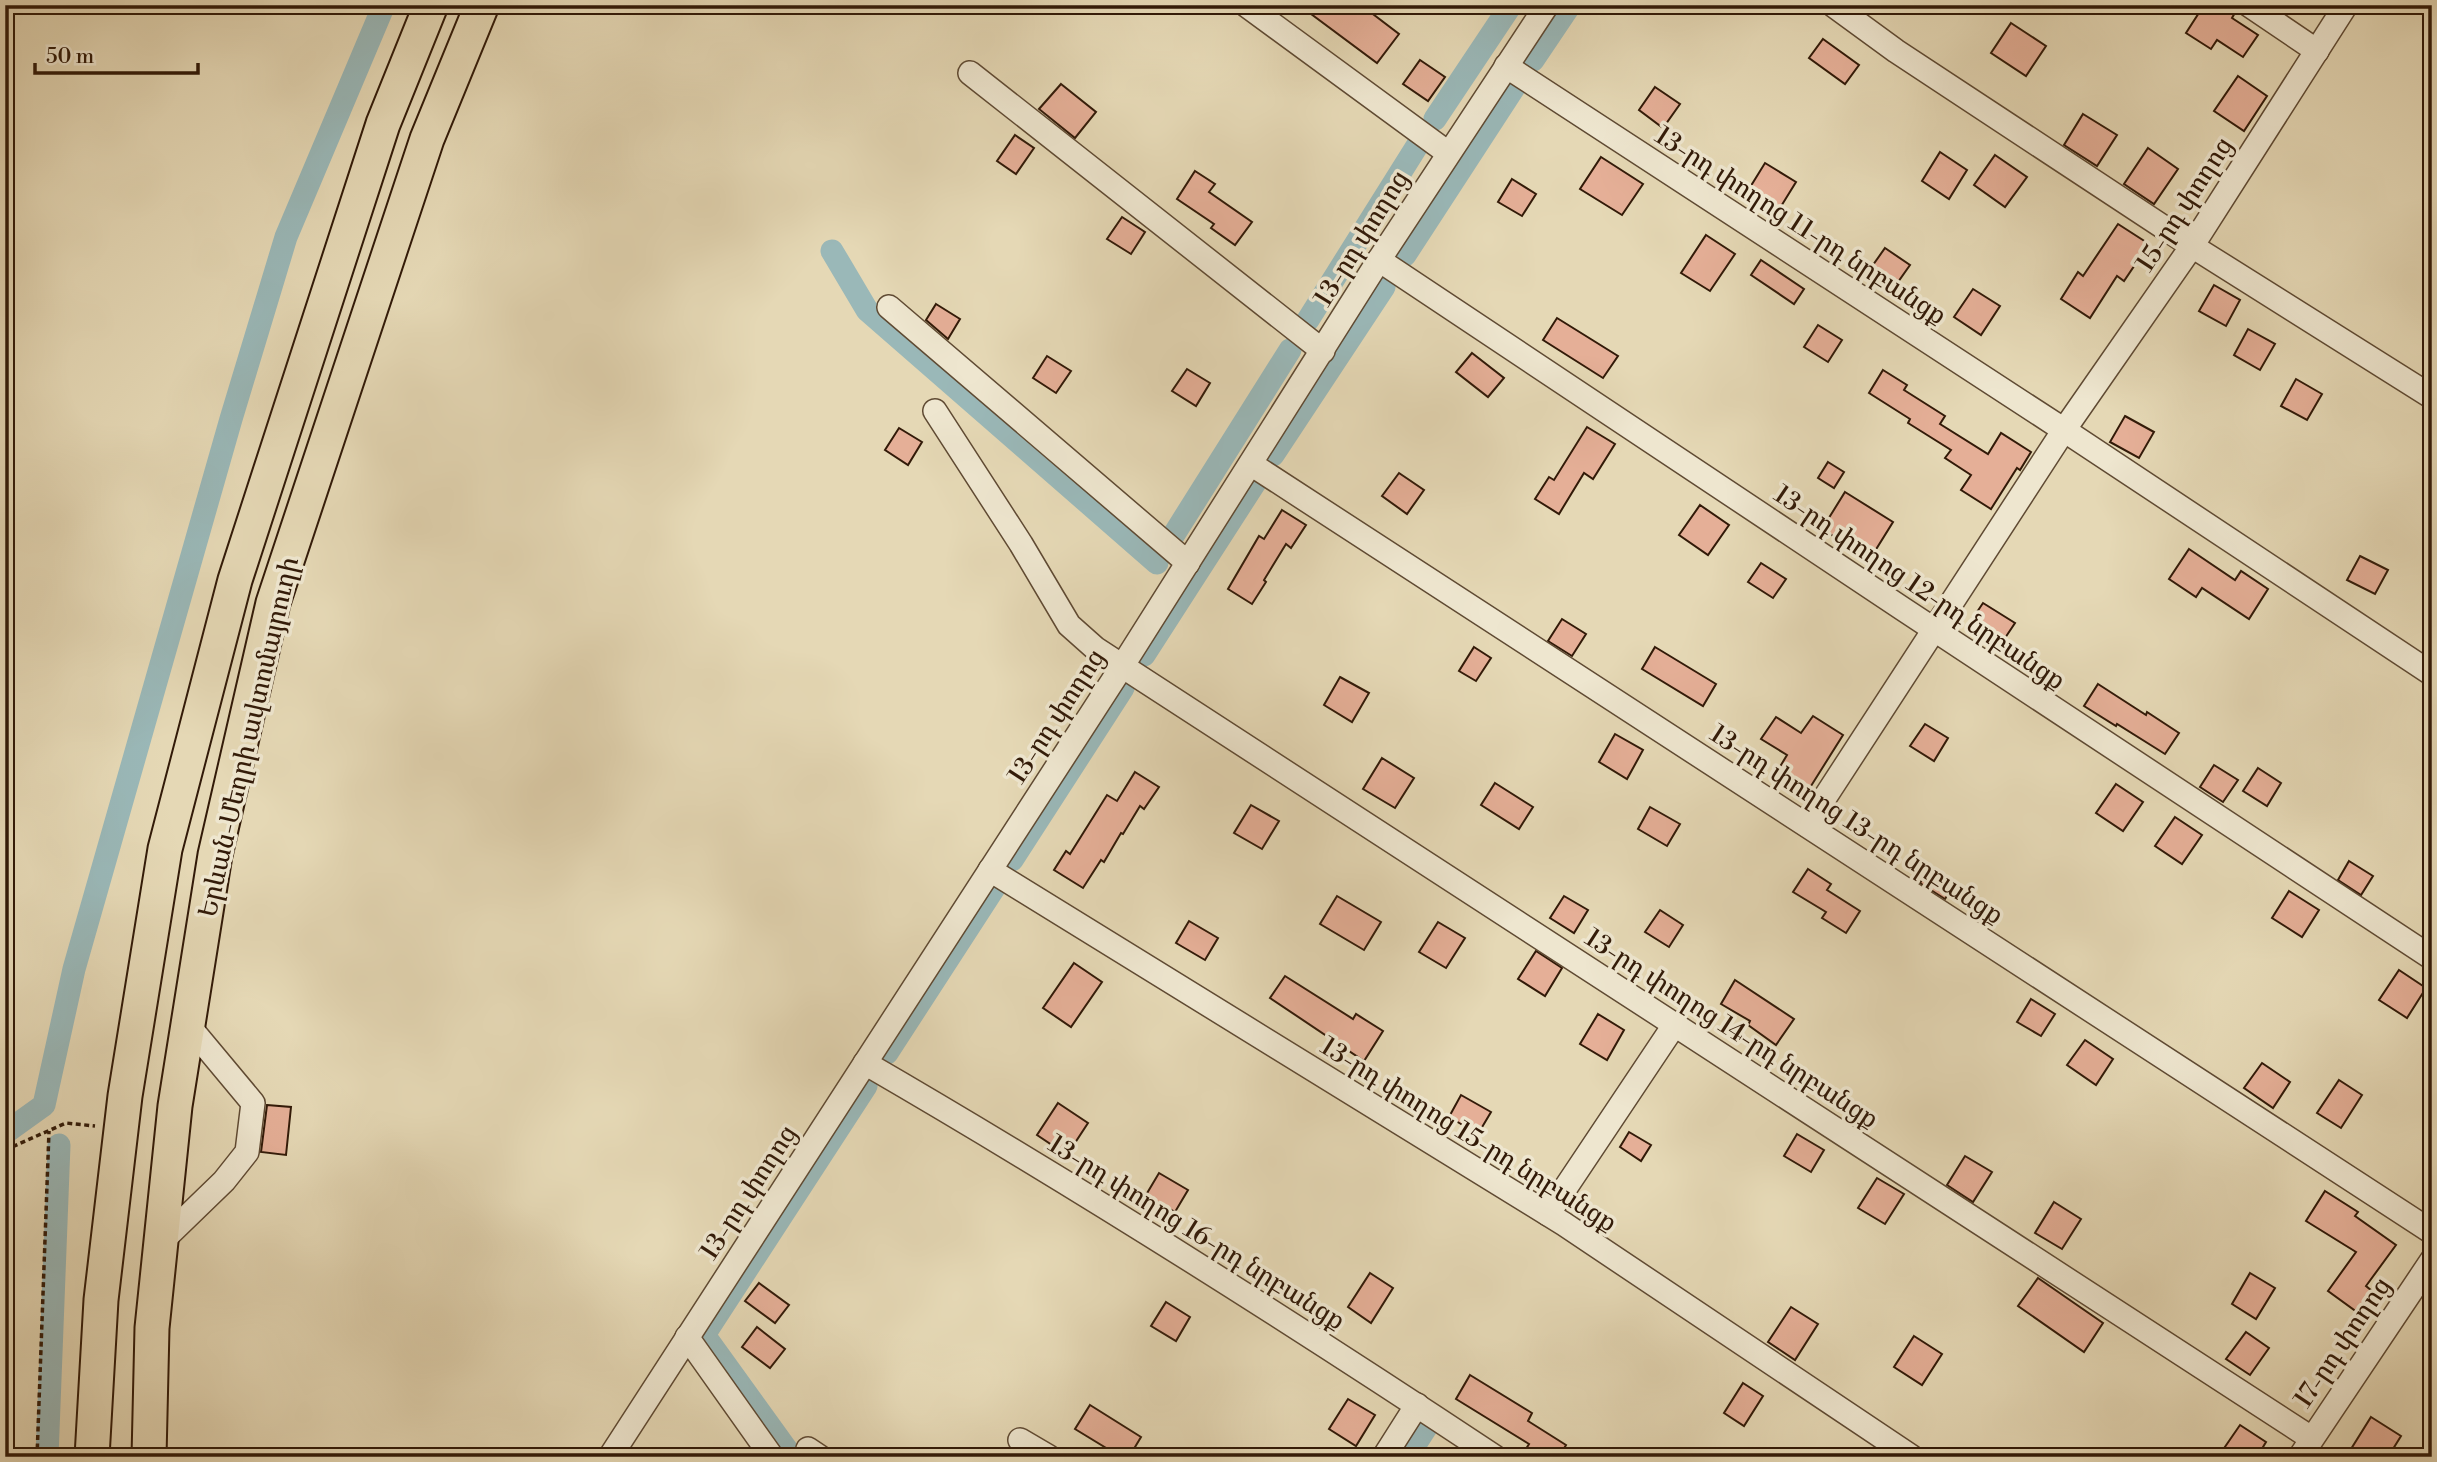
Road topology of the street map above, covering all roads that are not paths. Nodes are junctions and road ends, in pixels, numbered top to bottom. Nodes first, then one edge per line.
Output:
1 (432, 5) edge
2 (482, 5) edge
3 (1246, 5) edge
4 (1547, 5) edge
5 (1833, 5) edge
6 (2249, 5) edge
7 (2346, 5) edge
8 (2317, 51) junction
9 (1506, 66) junction
10 (970, 74) dead end
11 (1448, 153) junction
12 (2192, 246) junction
13 (1378, 260) junction
14 (889, 307) dead end
15 (1323, 351) junction
16 (2432, 397) edge
17 (935, 411) dead end
18 (2064, 430) junction
19 (1251, 464) junction
20 (1188, 563) junction
21 (1936, 629) junction
22 (1123, 665) junction
23 (2432, 674) edge
24 (1807, 825) junction
25 (990, 870) junction
26 (2432, 958) edge
27 (188, 1024) junction
28 (1675, 1024) junction
29 (865, 1063) junction
30 (1548, 1214) junction
31 (2432, 1232) edge
32 (161, 1242) junction
33 (2432, 1260) edge
34 (687, 1337) junction
35 (1417, 1405) junction
36 (1020, 1440) dead end
37 (2306, 1447) edge
38 (92, 1457) edge
39 (149, 1457) edge
40 (610, 1457) edge
41 (772, 1457) edge
42 (1049, 1457) edge
43 (1384, 1457) edge
44 (1495, 1457) edge
45 (1912, 1457) edge

1 - 38 highway, Երևան-Մեղրի ավտոմայրուղի
2 - 27 highway, Երևան-Մեղրի ավտոմայրուղի
3 - 11 street
4 - 9 street, 13-րդ փողոց
5 - 12 street
6 - 8 street
7 - 8 street, 15-րդ փողոց
8 - 12 street, 15-րդ փողոց
9 - 11 street, 13-րդ փողոց
9 - 18 street, 13-րդ փողոց 11-րդ նրբանցք
10 - 15 street
11 - 13 street, 13-րդ փողոց
12 - 16 street
12 - 18 street, 15-րդ փողոց
13 - 15 street, 13-րդ փողոց
13 - 21 street, 13-րդ փողոց 12-րդ նրբանցք
14 - 20 street
15 - 19 street, 13-րդ փողոց
17 - 22 street, 13-րդ փողոց 14-րդ նրբանցք
18 - 21 street, 15-րդ փողոց
18 - 23 street, 13-րդ փողոց 11-րդ նրբանցք
19 - 20 street, 13-րդ փողոց
19 - 24 street, 13-րդ փողոց 13-րդ նրբանցք
20 - 22 street, 13-րդ փողոց
21 - 24 street, 15-րդ փողոց
21 - 26 street, 13-րդ փողոց 12-րդ նրբանցք
22 - 25 street, 13-րդ փողոց
22 - 28 street, 13-րդ փողոց 14-րդ նրբանցք
24 - 31 street, 13-րդ փողոց 13-րդ նրբանցք
25 - 29 street, 13-րդ փողոց
25 - 30 street, 13-րդ փողոց 15-րդ նրբանցք
27 - 32 highway, Երևան-Մեղրի ավտոմայրուղի
27 - 32 street
28 - 30 street
28 - 37 street, 13-րդ փողոց 14-րդ նրբանցք
29 - 34 street, 13-րդ փողոց
29 - 35 street, 13-րդ փողոց 16-րդ նրբանցք
30 - 45 street, 13-րդ փողոց 15-րդ նրբանցք
32 - 39 highway, Երևան-Մեղրի ավտոմայրուղի
33 - 37 street, 17-րդ փողոց
34 - 40 street, 13-րդ փողոց
34 - 41 street
35 - 43 street
35 - 44 street, 13-րդ փողոց 16-րդ նրբանցք
36 - 42 street

